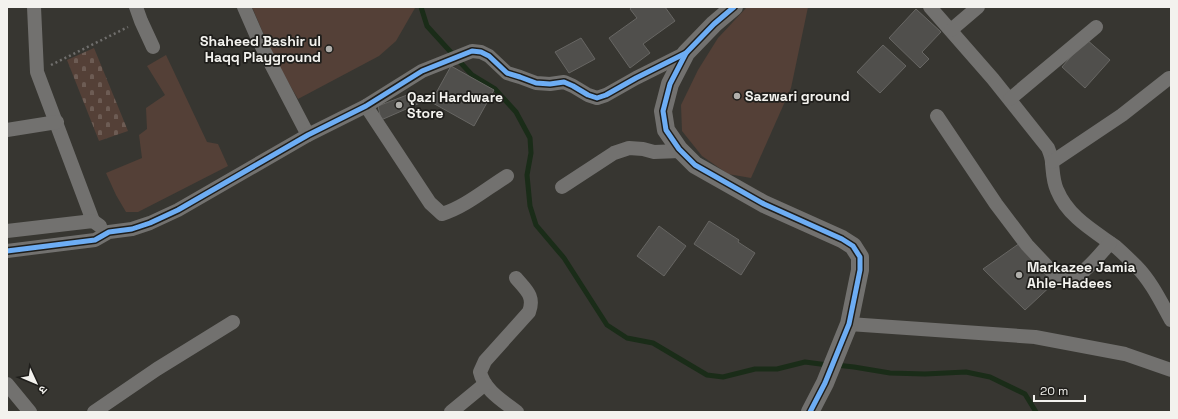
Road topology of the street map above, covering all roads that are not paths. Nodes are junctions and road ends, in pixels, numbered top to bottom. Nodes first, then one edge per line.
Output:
1 (34, 7) edge
2 (136, 7) edge
3 (244, 7) edge
4 (734, 7) edge
5 (930, 7) edge
6 (978, 7) edge
7 (1096, 27) dead end
8 (951, 30) junction
9 (153, 47) dead end
10 (686, 53) junction
11 (1169, 78) dead end
12 (1010, 99) junction
13 (366, 106) junction
14 (937, 116) dead end
15 (57, 122) junction
16 (7, 130) edge
17 (308, 135) junction
18 (680, 151) junction
19 (1052, 162) junction
20 (507, 176) dead end
21 (562, 187) dead end
22 (93, 221) junction
23 (7, 230) edge
24 (109, 232) junction
25 (1110, 244) junction
26 (7, 251) edge
27 (516, 278) dead end
28 (1171, 320) edge
29 (233, 322) dead end
30 (849, 324) junction
31 (1171, 370) edge
32 (7, 384) edge
33 (485, 384) junction
34 (30, 412) edge
35 (94, 412) edge
36 (451, 412) edge
37 (516, 412) edge
38 (810, 412) edge

1 - 15 street
2 - 9 street
3 - 17 street
4 - 10 street
5 - 8 street
6 - 8 street
7 - 12 street
8 - 12 street
10 - 13 street
10 - 18 street
11 - 19 street
12 - 19 street
13 - 17 street
13 - 20 street
14 - 25 street
15 - 16 street
15 - 22 street
17 - 24 street
18 - 21 street
18 - 30 street
19 - 25 street
22 - 23 street
22 - 24 street
24 - 26 street
25 - 28 street
27 - 33 street
29 - 35 street
30 - 31 street
30 - 38 street
32 - 34 street
33 - 36 street
33 - 37 street

